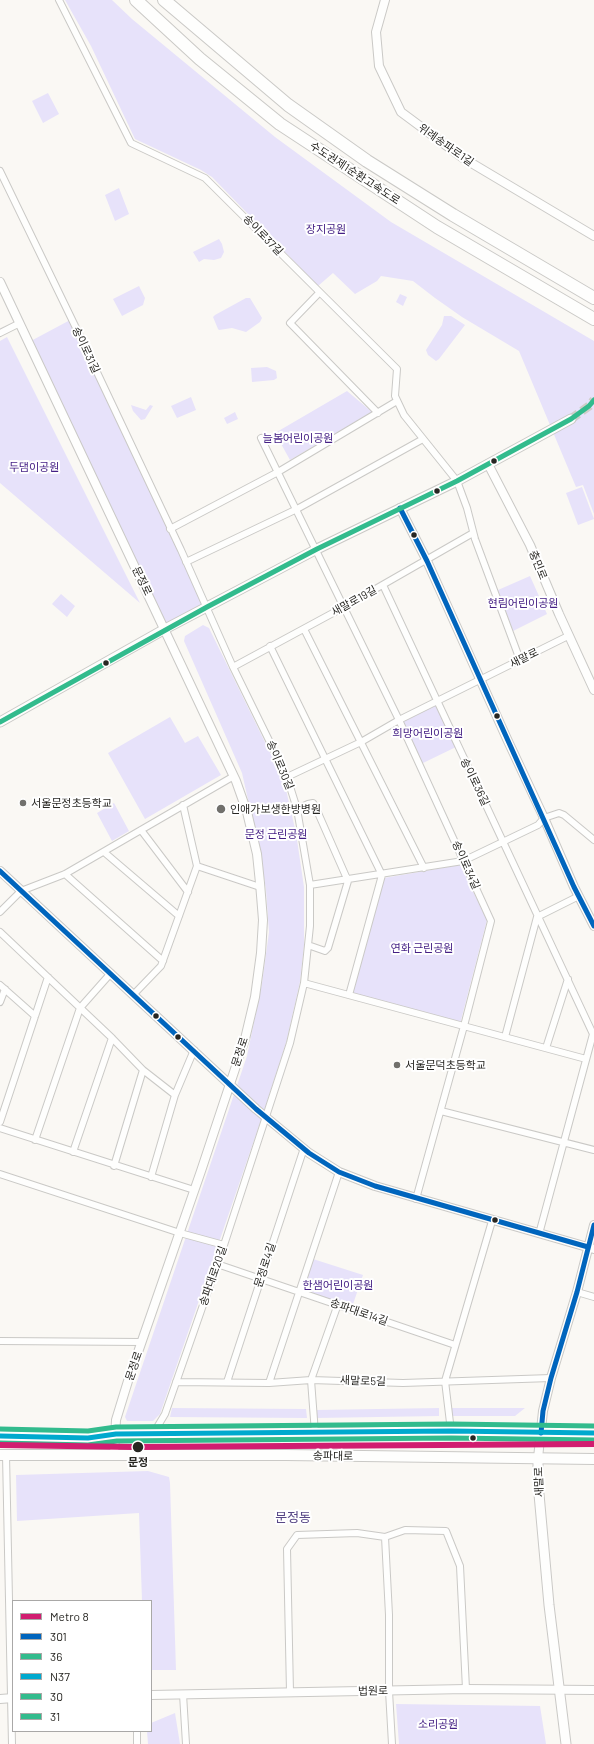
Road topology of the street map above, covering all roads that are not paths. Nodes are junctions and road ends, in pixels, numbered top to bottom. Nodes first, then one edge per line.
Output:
1 (59, 0) edge
2 (136, 0) edge
3 (164, 0) edge
4 (385, 0) edge
5 (0, 171) edge
6 (6, 185) junction
7 (0, 188) edge
8 (594, 236) edge
9 (0, 282) edge
10 (319, 293) junction
11 (594, 298) edge
12 (594, 319) edge
13 (20, 324) junction
14 (0, 333) edge
15 (398, 401) junction
16 (378, 413) junction
17 (571, 419) tunnel mouth
18 (261, 438) dead end
19 (423, 439) junction
20 (488, 464) junction
21 (278, 472) junction
22 (457, 481) junction
23 (400, 508) junction
24 (297, 510) junction
25 (170, 529) junction
26 (473, 533) junction
27 (317, 549) junction
28 (427, 561) junction
29 (186, 562) junction
30 (383, 585) junction
31 (207, 607) junction
32 (344, 607) junction
33 (166, 629) junction
34 (304, 629) junction
35 (568, 636) junction
36 (270, 646) junction
37 (520, 660) junction
38 (233, 667) junction
39 (480, 680) junction
40 (594, 690) edge
41 (438, 701) junction
42 (399, 720) junction
43 (0, 722) edge
44 (361, 742) junction
45 (325, 759) junction
46 (234, 776) junction
47 (287, 777) junction
48 (183, 805) junction
49 (297, 809) junction
50 (544, 818) junction
51 (141, 830) junction
52 (594, 840) edge
53 (504, 842) junction
54 (104, 852) junction
55 (464, 861) junction
56 (197, 866) junction
57 (424, 868) junction
58 (0, 871) edge
59 (65, 874) junction
60 (382, 875) junction
61 (348, 881) junction
62 (310, 885) junction
63 (260, 887) junction
64 (21, 890) junction
65 (188, 892) junction
66 (578, 896) junction
67 (0, 912) edge
68 (179, 916) junction
69 (538, 917) junction
70 (594, 926) edge
71 (0, 932) edge
72 (308, 946) junction
73 (163, 961) junction
74 (111, 973) junction
75 (48, 977) junction
76 (568, 979) junction
77 (304, 983) junction
78 (2, 987) edge
79 (134, 994) junction
80 (349, 995) junction
81 (0, 1002) edge
82 (80, 1008) junction
83 (35, 1016) junction
84 (464, 1026) junction
85 (594, 1034) edge
86 (505, 1037) junction
87 (112, 1038) junction
88 (546, 1048) junction
89 (194, 1050) junction
90 (586, 1058) junction
91 (143, 1070) junction
92 (230, 1084) junction
93 (175, 1095) junction
94 (441, 1111) junction
95 (266, 1117) junction
96 (0, 1122) edge
97 (0, 1128) edge
98 (36, 1140) junction
99 (563, 1142) junction
100 (304, 1148) junction
101 (594, 1150) edge
102 (73, 1152) junction
103 (114, 1166) junction
104 (339, 1172) junction
105 (0, 1174) edge
106 (151, 1177) junction
107 (194, 1190) junction
108 (416, 1199) junction
109 (492, 1221) junction
110 (594, 1225) edge
111 (180, 1233) junction
112 (539, 1234) junction
113 (224, 1245) junction
114 (591, 1248) edge
115 (217, 1264) junction
116 (261, 1279) junction
117 (300, 1292) junction
118 (577, 1292) junction
119 (594, 1297) edge
120 (338, 1304) junction
121 (0, 1341) edge
122 (142, 1342) junction
123 (455, 1345) junction
124 (551, 1378) junction
125 (311, 1380) junction
126 (445, 1381) junction
127 (176, 1382) junction
128 (227, 1382) junction
129 (269, 1383) junction
130 (451, 1431) junction
131 (594, 1433) edge
132 (116, 1434) junction
133 (154, 1434) junction
134 (315, 1434) junction
135 (541, 1434) junction
136 (0, 1436) edge
137 (3, 1455) edge
138 (114, 1455) junction
139 (538, 1458) junction
140 (594, 1459) edge
141 (385, 1537) junction
142 (466, 1689) junction
143 (560, 1690) junction
144 (594, 1690) edge
145 (389, 1691) junction
146 (290, 1692) junction
147 (183, 1694) junction
148 (152, 1695) edge
149 (0, 1698) edge
150 (12, 1698) edge
151 (137, 1732) edge
152 (12, 1744) edge
153 (138, 1744) edge
154 (186, 1744) edge
155 (392, 1744) edge
156 (566, 1744) edge

1 - 10 street, 송이로37길
2 - 12 highway, 수도권제1순환고속도로
3 - 11 highway, 수도권제1순환고속도로
4 - 8 street, 위례송파로1길
5 - 6 street, 송이로31길
6 - 7 street
6 - 25 street, 송이로31길
9 - 13 street, 문정로
10 - 15 street, 송이로37길
10 - 16 street
13 - 14 street
13 - 33 street, 문정로
15 - 16 street
15 - 19 street, 송이로37길
16 - 21 street
17 - 20 main road
18 - 21 street, 송이로34길
19 - 22 street, 송이로37길
19 - 24 street
20 - 22 main road
20 - 35 street, 충민로
21 - 24 street, 송이로34길
21 - 25 street
22 - 23 main road
22 - 26 street, 송이로37길
23 - 27 main road
23 - 28 street
24 - 27 street, 송이로34길
24 - 29 street
25 - 29 street, 송이로31길
26 - 28 street, 새말로19길
26 - 37 street, 송이로37길
27 - 31 main road
27 - 32 street, 송이로34길
28 - 30 street, 새말로19길
28 - 39 street
29 - 31 street, 송이로31길
30 - 32 street, 새말로19길
30 - 41 street, 송이로36길
31 - 33 main road
31 - 38 street, 송이로30길
32 - 34 street, 새말로19길
32 - 42 street, 송이로34길
33 - 43 main road
33 - 46 street, 문정로
34 - 36 street, 새말로19길
34 - 44 street
35 - 37 street, 새말로
35 - 40 street, 충민로
36 - 38 street, 새말로19길
36 - 45 street
37 - 39 street, 새말로
38 - 47 street, 송이로30길
39 - 41 street, 새말로
39 - 50 street
41 - 42 street, 새말로
41 - 53 street, 송이로36길
42 - 44 street, 새말로
42 - 55 street, 송이로34길
44 - 45 street, 새말로
44 - 57 street
45 - 47 street, 새말로
45 - 60 street
46 - 48 street
46 - 63 street, 문정로
47 - 49 street, 송이로30길
48 - 51 street
48 - 56 street
49 - 61 street
49 - 62 street, 송이로30길
50 - 52 street
50 - 53 street
50 - 66 street
51 - 54 street
51 - 65 street
53 - 55 street
53 - 69 street, 송이로36길
54 - 59 street
54 - 68 street
55 - 57 street
55 - 84 street, 송이로34길
56 - 63 street
56 - 65 street
57 - 60 street
58 - 64 street
59 - 64 street
59 - 73 street
60 - 61 street
60 - 80 street
61 - 62 street
61 - 72 street
62 - 72 street, 송이로30길
63 - 92 street, 문정로
64 - 67 street
64 - 74 street
65 - 68 street
66 - 69 street
66 - 70 street
68 - 73 street
69 - 76 street, 송이로36길
69 - 86 street
71 - 75 street
72 - 77 street, 송이로30길
73 - 79 street
74 - 79 street
74 - 82 street
75 - 82 street
75 - 83 street
76 - 85 street, 송이로36길
76 - 88 street
77 - 80 street
77 - 95 street, 송이로30길
78 - 81 street
78 - 83 street
79 - 89 street
80 - 84 street
82 - 87 street
82 - 98 street
83 - 96 street
84 - 86 street
84 - 94 street, 송이로34길
85 - 90 street, 송이로36길
86 - 88 street
87 - 91 street
87 - 102 street
88 - 90 street
89 - 92 street
89 - 93 street
90 - 99 street, 송이로36길
91 - 93 street
91 - 103 street
92 - 95 street
92 - 107 street, 문정로
93 - 106 street
94 - 99 street
94 - 108 street, 송이로34길
95 - 100 street
95 - 113 street, 송파대로20길
97 - 98 street
98 - 102 street
99 - 101 street
99 - 112 street, 송이로36길
100 - 104 street
100 - 116 street, 문정로4길
102 - 103 street
103 - 106 street
104 - 108 street
104 - 117 street
105 - 111 street
106 - 107 street
107 - 111 street, 문정로
108 - 109 street
109 - 112 street
109 - 123 street
110 - 114 street, 새말로
111 - 113 street
111 - 122 street, 문정로
112 - 114 street
113 - 115 street, 송파대로20길
114 - 118 street, 새말로
115 - 116 street, 송파대로14길
115 - 127 street, 송파대로20길
116 - 117 street, 송파대로14길
116 - 128 street, 문정로4길
117 - 120 street, 송파대로14길
117 - 129 street
118 - 119 street
118 - 124 street, 새말로
120 - 123 street, 송파대로14길
120 - 125 street
121 - 122 street
122 - 132 street, 문정로
123 - 126 street
124 - 126 street, 새말로5길
124 - 135 street, 새말로
125 - 126 street, 새말로5길
125 - 129 street, 새말로5길
125 - 134 street
126 - 130 street
127 - 128 street, 새말로5길
127 - 133 street, 송파대로20길
128 - 129 street, 새말로5길
130 - 134 main road, 송파대로
130 - 135 main road, 송파대로
131 - 135 main road, 송파대로
132 - 133 main road, 송파대로
132 - 136 main road, 송파대로
132 - 138 street, 문정로
133 - 134 main road, 송파대로
135 - 139 street, 새말로
137 - 138 main road, 송파대로
137 - 150 street
138 - 139 main road, 송파대로
139 - 140 main road, 송파대로
139 - 143 main road, 새말로
141 - 142 street
141 - 145 street
141 - 146 street
142 - 143 street, 법원로
142 - 145 street, 법원로
143 - 144 street, 법원로
143 - 156 main road, 새말로
145 - 146 street, 법원로
145 - 155 street
146 - 147 street, 법원로
147 - 148 street, 법원로
147 - 154 street
149 - 150 street
150 - 152 street
151 - 153 street

